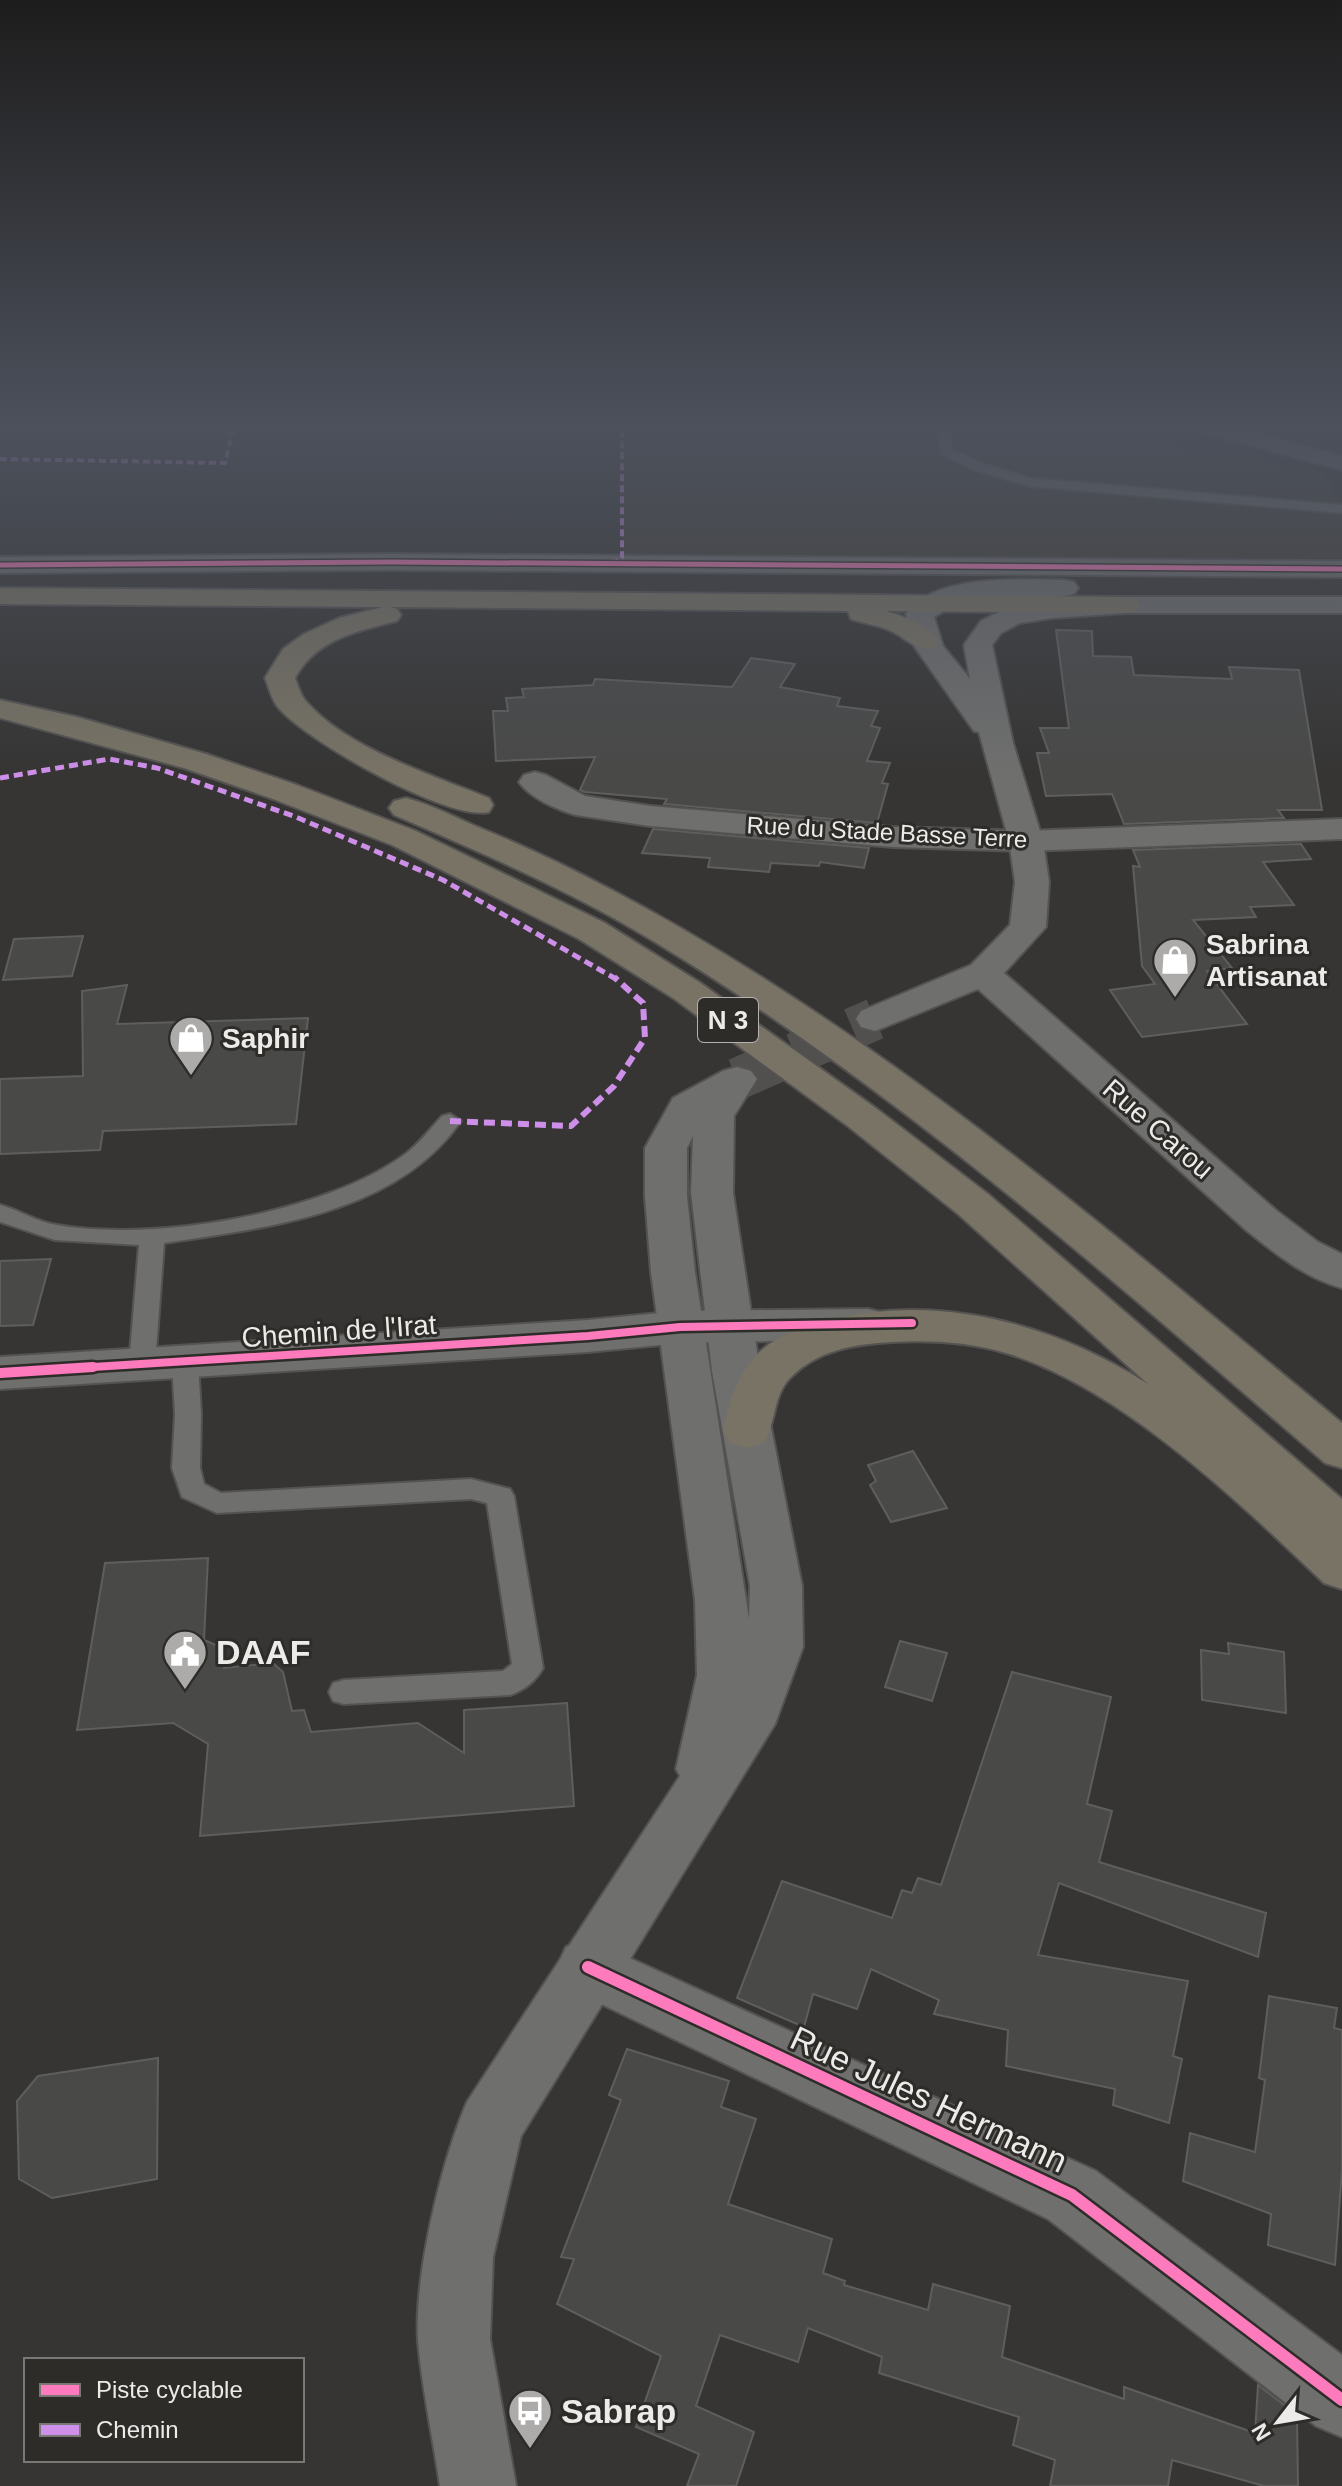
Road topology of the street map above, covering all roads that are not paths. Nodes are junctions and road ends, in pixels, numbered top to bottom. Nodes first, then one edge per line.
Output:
1 (0, 565) edge
2 (1342, 569) edge
3 (0, 584) edge
4 (986, 587) junction
5 (1342, 590) edge
6 (0, 596) edge
7 (545, 599) junction
8 (711, 603) junction
9 (934, 604) junction
10 (1126, 605) junction
11 (1342, 605) edge
12 (926, 641) junction
13 (0, 683) edge
14 (0, 709) edge
15 (997, 743) junction
16 (535, 782) dead end
17 (1342, 829) edge
18 (1026, 841) junction
19 (984, 973) junction
20 (875, 1019) tunnel mouth
21 (908, 1096) junction
22 (450, 1121) dead end
23 (0, 1212) edge
24 (152, 1237) junction
25 (1342, 1273) edge
26 (912, 1323) junction
27 (680, 1327) junction
28 (729, 1328) junction
29 (164, 1364) junction
30 (0, 1373) edge
31 (747, 1431) junction
32 (1342, 1450) edge
33 (1342, 1528) edge
34 (1342, 1569) edge
35 (776, 1586) junction
36 (344, 1692) dead end
37 (700, 1795) junction
38 (588, 1967) junction
39 (1342, 2400) edge
40 (478, 2486) edge

1 - 2 main road
3 - 4 highway
4 - 5 main road
4 - 9 main road
6 - 7 highway
7 - 8 highway
7 - 21 highway, N 3
8 - 9 highway
8 - 12 highway
9 - 10 highway
9 - 12 main road
10 - 11 main road
10 - 15 main road
12 - 15 main road
13 - 21 highway, N 3
14 - 33 highway, N 3
15 - 18 main road
16 - 18 main road, Rue du Stade Basse Terre
17 - 18 main road, Rue du Stade Basse Terre
18 - 19 main road
19 - 20 main road
19 - 25 main road, Rue Carou
21 - 32 highway, N 3
22 - 24 lane
23 - 24 lane
24 - 29 lane
26 - 28 main road, Chemin de l'Irat
26 - 31 highway
26 - 34 highway
27 - 28 main road, Chemin de l'Irat
27 - 28 main road
27 - 29 main road, Chemin de l'Irat
27 - 35 main road
27 - 37 main road
28 - 31 main road
29 - 30 main road, Chemin de l'Irat
29 - 36 lane
31 - 35 main road
35 - 37 main road
37 - 38 main road
38 - 39 main road, Rue Jules Hermann
38 - 40 main road

